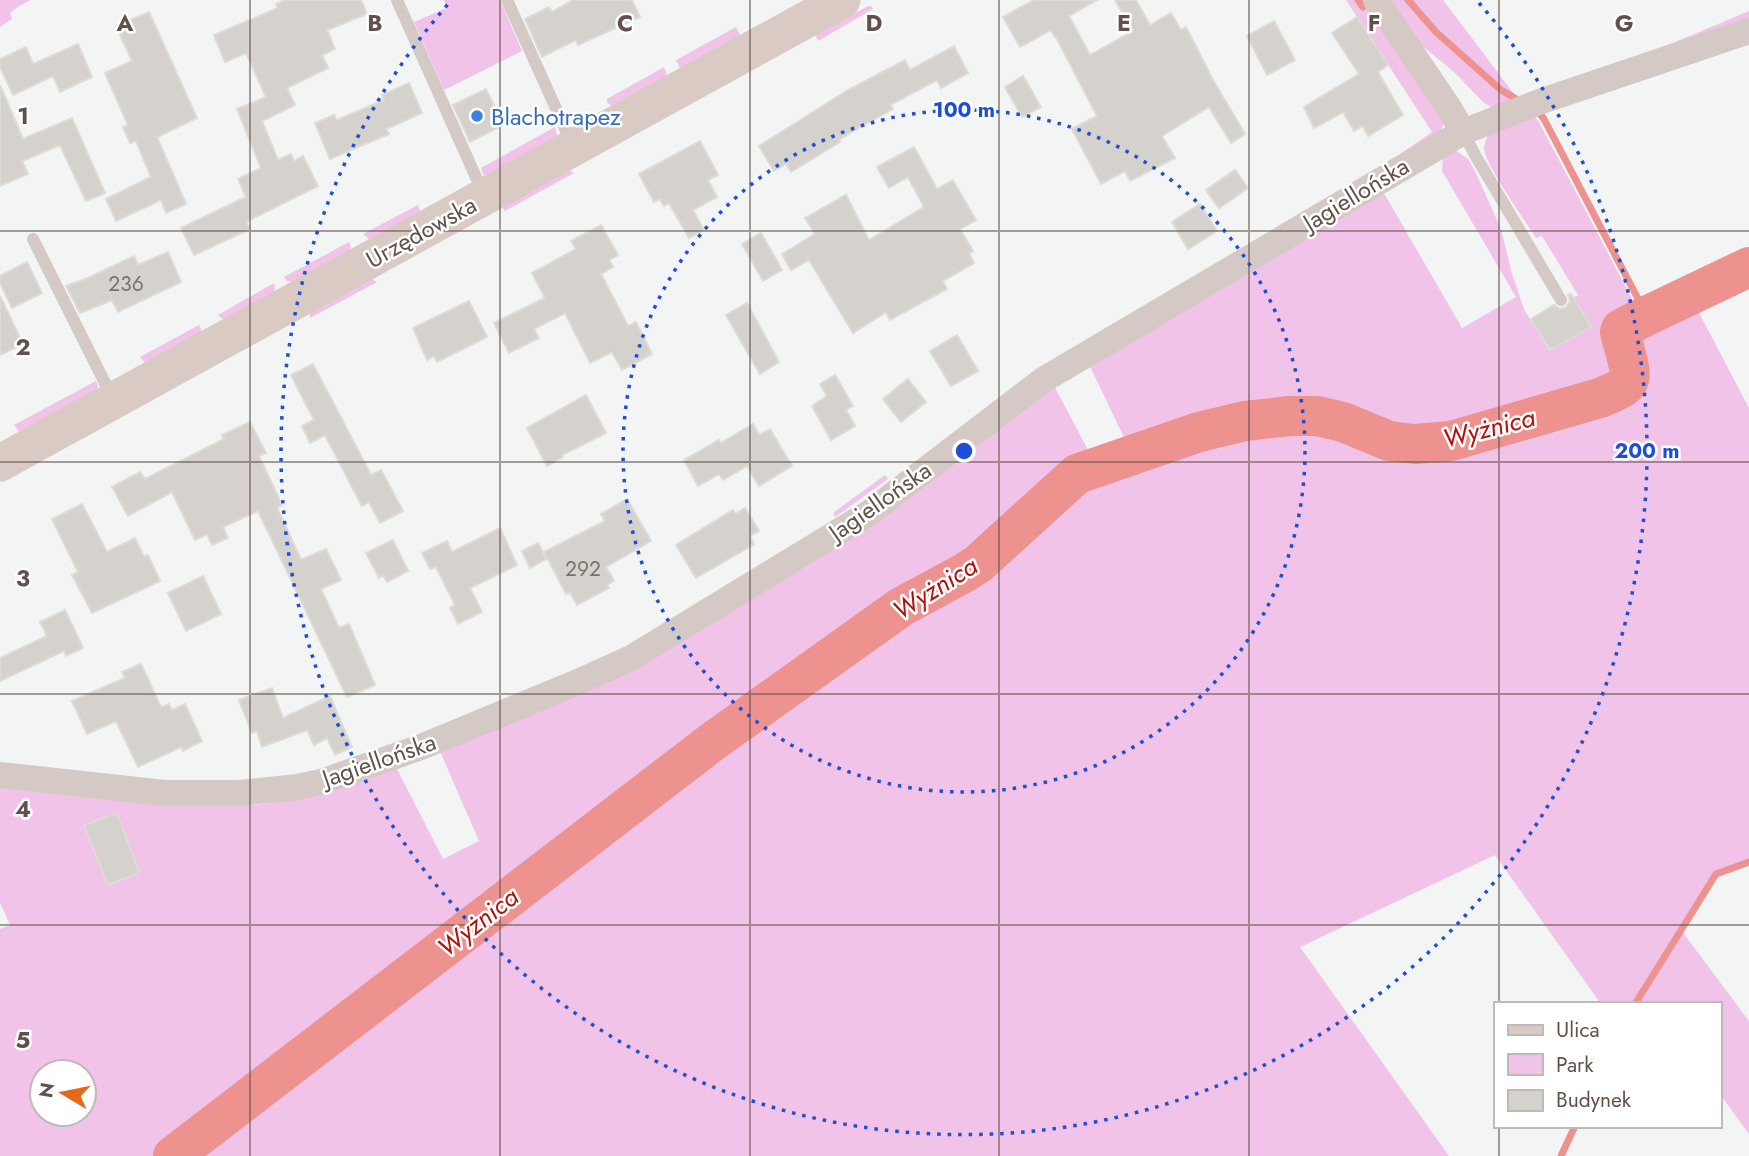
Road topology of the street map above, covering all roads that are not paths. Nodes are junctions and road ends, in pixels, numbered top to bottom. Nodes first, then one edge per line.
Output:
1 (397, 0) edge
2 (507, 0) edge
3 (842, 0) edge
4 (1376, 0) edge
5 (1749, 31) edge
6 (1463, 132) junction
7 (574, 148) junction
8 (484, 197) junction
9 (33, 239) dead end
10 (1561, 300) dead end
11 (114, 401) junction
12 (0, 464) edge
13 (0, 775) edge

1 - 8 lane
2 - 7 lane
3 - 7 street, Urzędowska
4 - 6 street
5 - 6 street, Jagiellońska
6 - 10 lane
6 - 13 street, Jagiellońska
7 - 8 street, Urzędowska
8 - 11 street, Urzędowska
9 - 11 lane
11 - 12 street, Urzędowska

